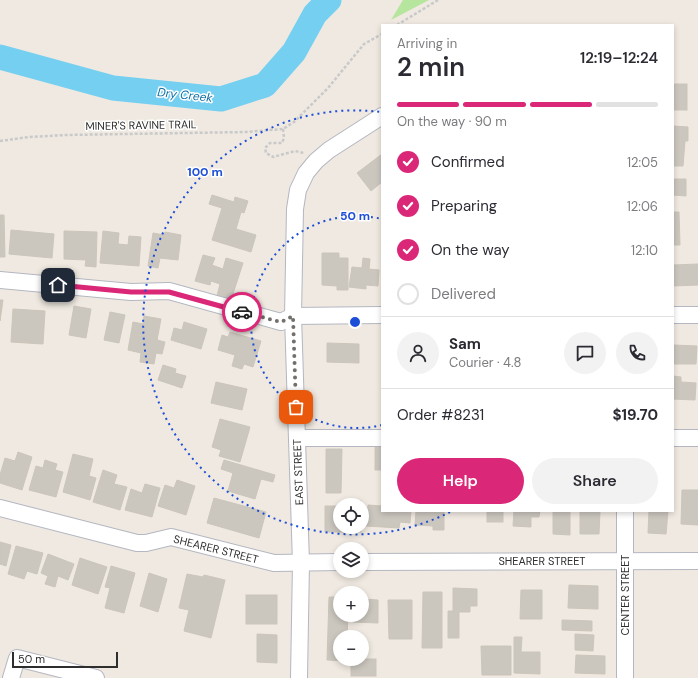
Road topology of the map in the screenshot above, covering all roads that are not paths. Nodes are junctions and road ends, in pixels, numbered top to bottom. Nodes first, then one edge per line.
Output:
1 (381, 117) edge
2 (0, 280) edge
3 (674, 315) edge
4 (698, 315) edge
5 (293, 316) junction
6 (381, 316) edge
7 (297, 438) junction
8 (381, 438) edge
9 (674, 438) edge
10 (698, 438) edge
11 (0, 508) edge
12 (625, 512) edge
13 (698, 560) edge
14 (625, 561) junction
15 (333, 562) edge
16 (369, 562) edge
17 (301, 563) junction
18 (11, 678) edge
19 (96, 678) edge
20 (299, 678) edge
21 (625, 678) edge

1 - 5 street, EAST STREET
2 - 5 street
3 - 4 street
5 - 6 street
5 - 7 street, EAST STREET
7 - 8 street
7 - 17 street, EAST STREET
9 - 10 street
11 - 17 street, SHEARER STREET
12 - 14 street, CENTER STREET
13 - 14 street, SHEARER STREET
14 - 16 street, SHEARER STREET
14 - 21 street, CENTER STREET
15 - 17 street, SHEARER STREET
17 - 20 street, EAST STREET
18 - 19 street

